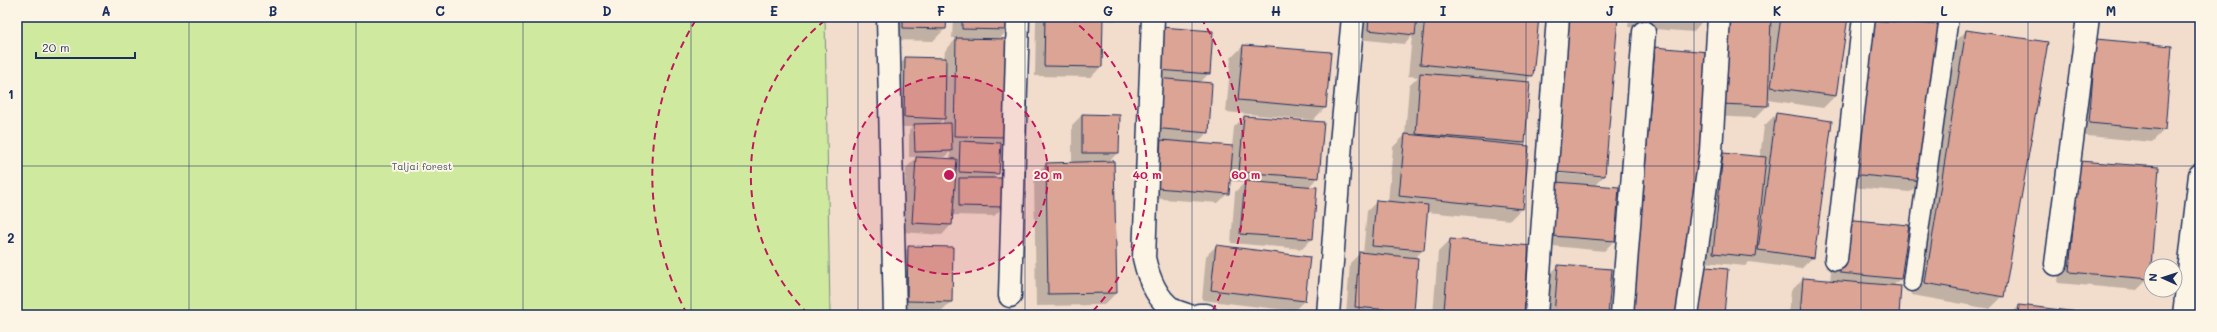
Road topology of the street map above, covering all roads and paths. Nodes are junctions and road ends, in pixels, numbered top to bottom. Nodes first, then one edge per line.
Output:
1 (888, 17) edge
2 (1018, 17) edge
3 (1154, 17) edge
4 (1353, 17) edge
5 (1558, 17) edge
6 (1719, 17) edge
7 (1864, 17) edge
8 (1949, 17) edge
9 (2088, 17) edge
10 (1644, 32) dead end
11 (2200, 175) edge
12 (1836, 259) dead end
13 (2056, 264) dead end
14 (1912, 282) dead end
15 (1010, 296) dead end
16 (895, 315) edge
17 (1187, 315) edge
18 (1199, 315) edge
19 (1206, 315) edge
20 (1328, 315) edge
21 (1536, 315) edge
22 (1622, 315) edge
23 (1687, 315) edge
24 (2184, 315) edge

1 - 16 street
2 - 15 street
3 - 17 street
4 - 20 street
5 - 21 street
6 - 23 street
7 - 12 street
8 - 14 lane
9 - 13 street
10 - 22 street
11 - 24 street
18 - 19 street

